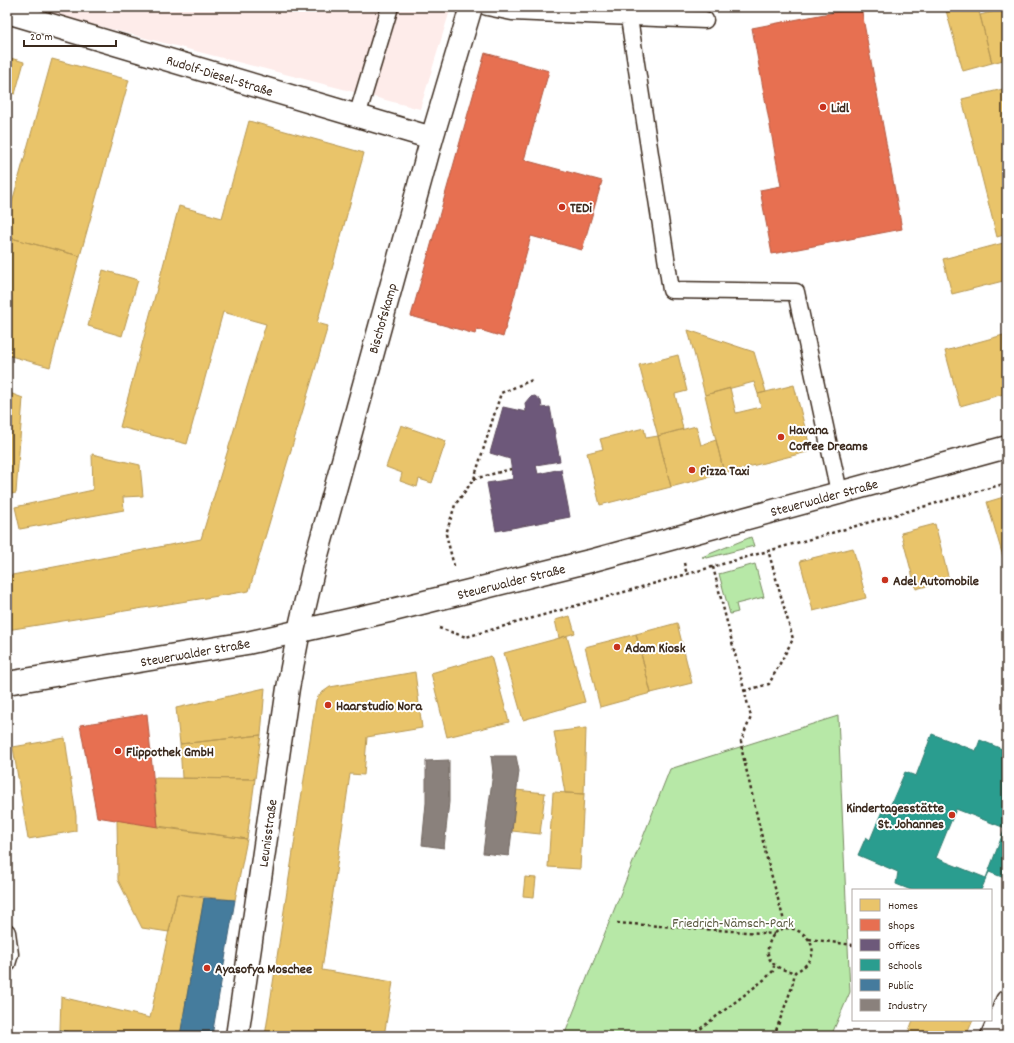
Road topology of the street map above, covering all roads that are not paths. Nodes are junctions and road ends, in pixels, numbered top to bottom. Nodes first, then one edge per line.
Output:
1 (390, 7) edge
2 (471, 7) edge
3 (487, 7) edge
4 (7, 12) edge
5 (629, 18) junction
6 (705, 20) dead end
7 (357, 116) junction
8 (432, 138) junction
9 (1007, 447) edge
10 (839, 492) junction
11 (298, 631) junction
12 (7, 683) edge
13 (7, 932) edge
14 (7, 964) edge
15 (1007, 1001) edge
16 (237, 1036) edge
17 (992, 1036) edge

1 - 7 lane
2 - 8 street, Bischofskamp
3 - 5 lane
4 - 7 street, Rudolf-Diesel-Straße
5 - 6 lane
5 - 10 lane
7 - 8 street, Rudolf-Diesel-Straße
8 - 11 street, Bischofskamp
9 - 10 street, Steuerwalder Straße
10 - 11 street, Steuerwalder Straße
11 - 12 street, Steuerwalder Straße
11 - 16 street, Leunisstraße
13 - 14 lane
15 - 17 street

